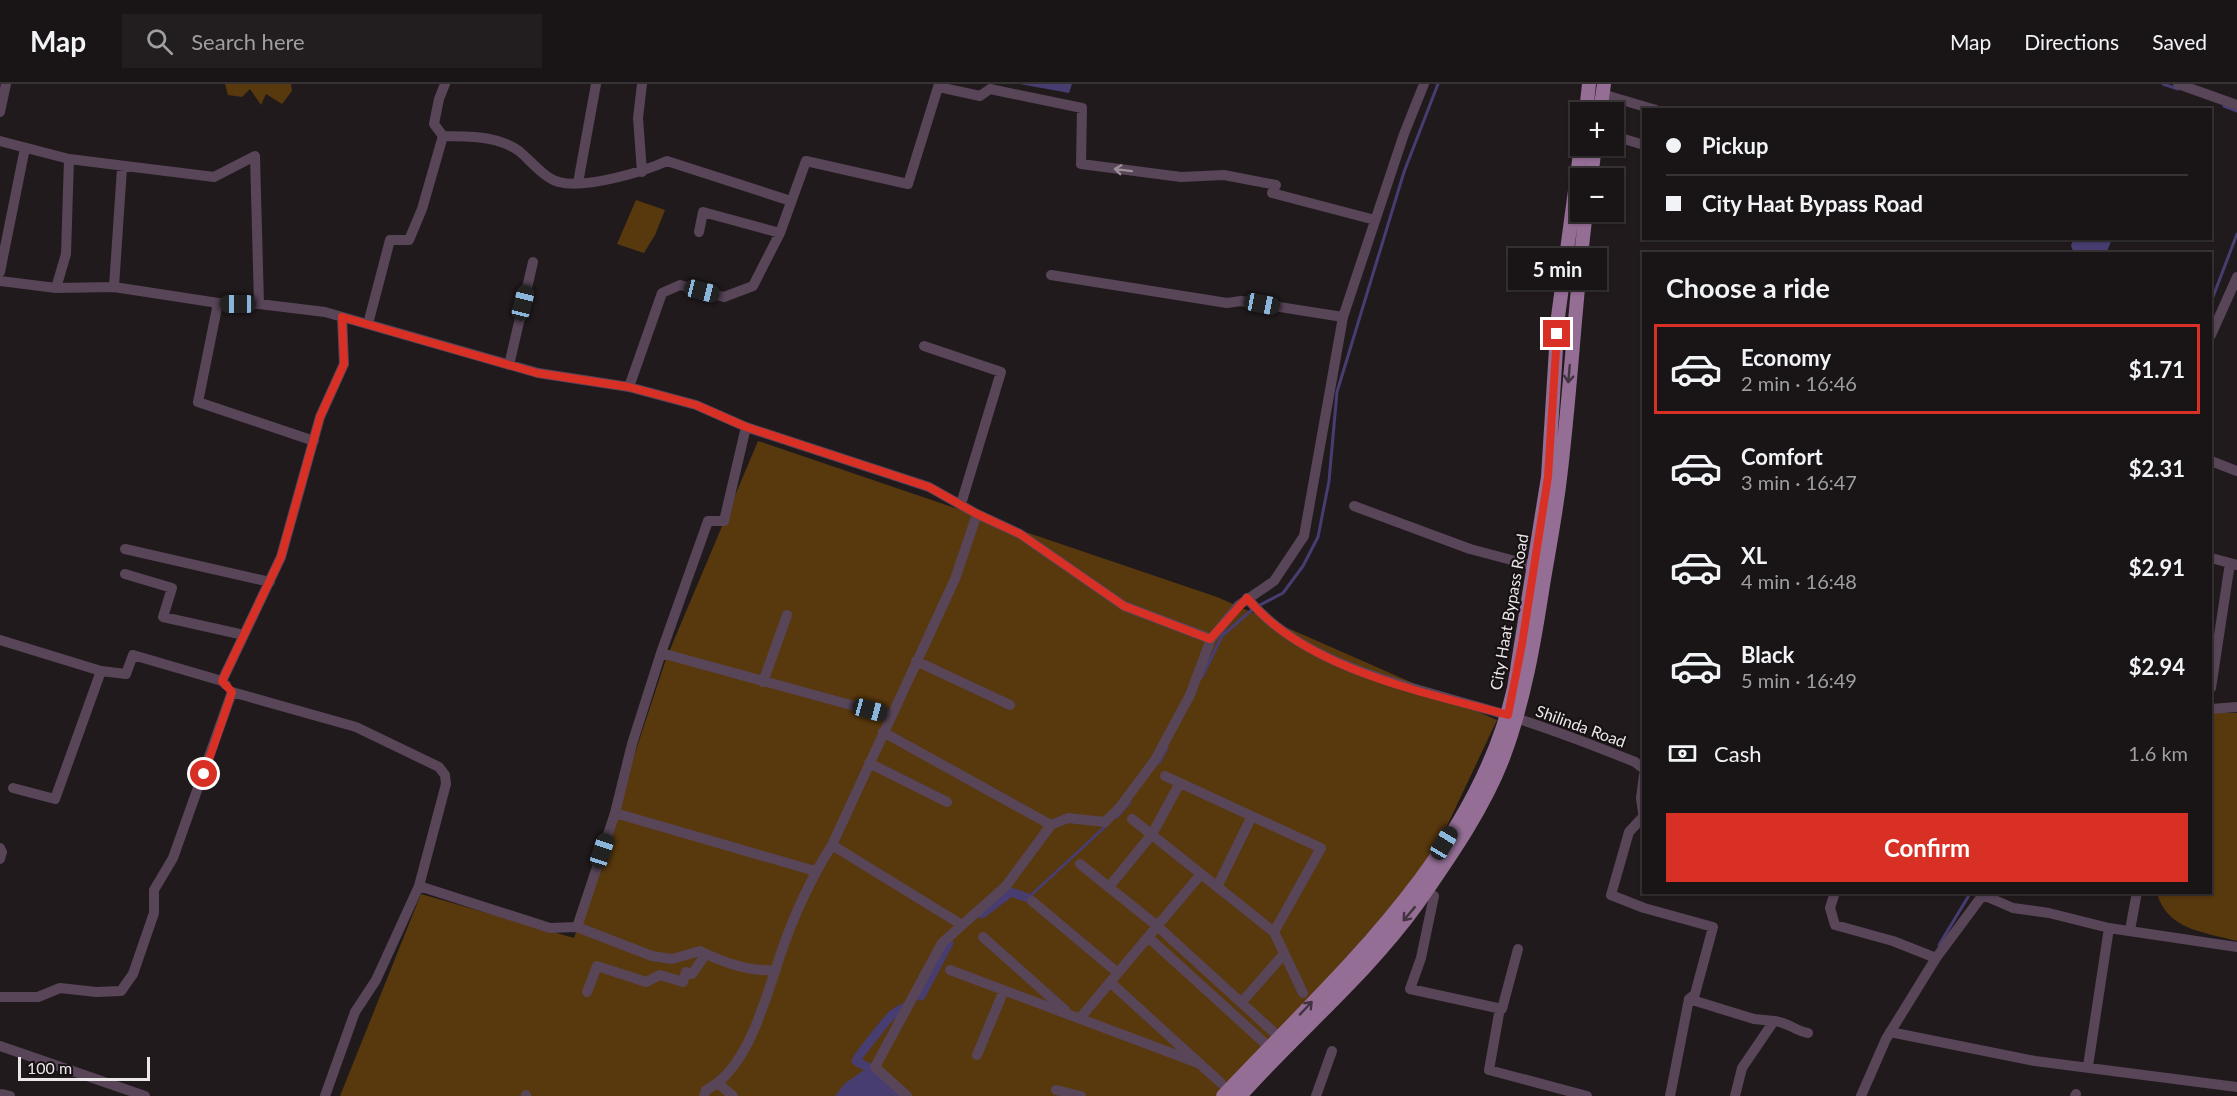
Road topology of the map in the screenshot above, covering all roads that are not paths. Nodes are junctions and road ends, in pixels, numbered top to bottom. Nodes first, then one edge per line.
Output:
1 (6, 84) edge
2 (445, 84) edge
3 (596, 84) edge
4 (642, 84) edge
5 (1424, 84) edge
6 (1589, 84) edge
7 (2178, 84) edge
8 (939, 86) edge
9 (1603, 89) edge
10 (1587, 102) edge
11 (2237, 105) edge
12 (1651, 108) edge
13 (0, 112) edge
14 (443, 136) junction
15 (1624, 139) edge
16 (0, 141) edge
17 (1642, 144) edge
18 (25, 148) junction
19 (1580, 156) edge
20 (69, 159) junction
21 (122, 168) junction
22 (642, 172) junction
23 (578, 183) junction
24 (790, 201) junction
25 (1375, 220) junction
26 (1585, 222) edge
27 (699, 232) dead end
28 (780, 233) junction
29 (533, 262) dead end
30 (0, 272) edge
31 (1051, 275) dead end
32 (2237, 277) edge
33 (0, 281) edge
34 (114, 287) junction
35 (56, 288) junction
36 (218, 303) junction
37 (259, 304) junction
38 (342, 317) junction
39 (1343, 317) junction
40 (368, 324) junction
41 (2212, 333) edge
42 (924, 346) dead end
43 (509, 365) junction
44 (629, 387) junction
45 (746, 427) junction
46 (314, 441) junction
47 (2212, 461) edge
48 (2237, 471) edge
49 (961, 504) junction
50 (1354, 506) dead end
51 (977, 514) junction
52 (125, 549) dead end
53 (2212, 558) edge
54 (2233, 564) edge
55 (1534, 566) junction
56 (125, 574) dead end
57 (270, 582) junction
58 (1248, 600) junction
59 (787, 615) dead end
60 (244, 634) junction
61 (1210, 639) junction
62 (0, 640) edge
63 (661, 653) junction
64 (916, 661) junction
65 (101, 671) junction
66 (222, 681) junction
67 (763, 682) junction
68 (2212, 682) edge
69 (232, 692) junction
70 (1010, 705) dead end
71 (2237, 707) edge
72 (2212, 709) edge
73 (891, 716) junction
74 (1512, 717) junction
75 (883, 732) junction
76 (869, 763) junction
77 (1642, 767) edge
78 (1166, 777) dead end
79 (1180, 783) junction
80 (13, 788) dead end
81 (947, 802) dead end
82 (615, 813) junction
83 (1252, 816) junction
84 (1132, 819) dead end
85 (1642, 820) edge
86 (1051, 825) junction
87 (1152, 834) junction
88 (832, 844) junction
89 (0, 848) edge
90 (0, 859) edge
91 (1080, 864) dead end
92 (815, 871) junction
93 (1201, 874) junction
94 (418, 886) junction
95 (1217, 886) junction
96 (1109, 887) junction
97 (1834, 894) edge
98 (1984, 894) edge
99 (2137, 894) edge
100 (1434, 896) dead end
101 (1032, 901) dead end
102 (962, 925) junction
103 (1157, 926) junction
104 (577, 927) junction
105 (2109, 928) junction
106 (2130, 930) junction
107 (1274, 932) junction
108 (983, 937) dead end
109 (1148, 938) junction
110 (2237, 947) edge
111 (1518, 949) dead end
112 (706, 954) junction
113 (1284, 954) junction
114 (1936, 958) junction
115 (776, 970) junction
116 (950, 970) dead end
117 (1118, 973) junction
118 (1110, 982) junction
119 (1004, 990) junction
120 (587, 992) dead end
121 (1303, 993) dead end
122 (0, 997) edge
123 (1689, 999) junction
124 (1241, 1003) junction
125 (1500, 1008) junction
126 (1075, 1017) junction
127 (1774, 1021) junction
128 (1890, 1032) junction
129 (1808, 1033) dead end
130 (1279, 1037) junction
131 (0, 1046) edge
132 (1269, 1047) junction
133 (1332, 1052) dead end
134 (977, 1055) dead end
135 (1198, 1063) junction
136 (2088, 1066) junction
137 (719, 1084) junction
138 (2237, 1088) edge
139 (1056, 1090) dead end
140 (1222, 1090) edge
141 (139, 1095) edge
142 (1673, 1095) edge
143 (325, 1096) edge
144 (704, 1096) edge
145 (733, 1096) edge
146 (907, 1096) edge
147 (1081, 1096) edge
148 (1240, 1096) edge
149 (1316, 1096) edge
150 (1587, 1096) edge
151 (1735, 1096) edge
152 (1861, 1096) edge

1 - 13 street
2 - 14 street
3 - 23 street
4 - 22 street
5 - 25 street
6 - 10 main road
7 - 11 street
8 - 24 street
25 -> 8 street
9 - 12 street
14 - 23 street
14 - 40 street
15 - 17 street
16 - 18 street
18 - 20 street
18 - 30 street
19 - 55 main road, City Haat Bypass Road
20 - 21 street
20 - 35 street
21 - 34 street
21 - 37 street
22 - 23 street
22 - 24 street
24 - 28 street
25 - 39 street
26 -> 74 main road, City Haat Bypass Road
27 - 28 street
28 - 44 street
29 - 43 street
31 - 39 street
32 - 41 street
33 - 35 street
34 - 35 street
34 - 36 street
36 - 37 street
36 - 46 street
37 - 38 street
38 - 40 street
38 - 46 street
39 - 58 street
40 - 43 street
42 - 49 street
43 - 44 street
44 - 45 street
45 - 49 street
45 - 63 street
46 - 57 street
47 - 48 street
49 - 51 street
50 - 55 street
51 - 61 street
51 - 64 street
52 - 57 street
53 - 54 street
54 - 68 street
55 - 74 main road, City Haat Bypass Road
56 - 60 street
57 - 60 street
58 - 61 street
58 - 74 street, Shilinda Road
59 - 67 street
60 - 66 street
61 - 86 street
62 - 65 street
63 - 67 street
63 - 82 street
64 - 70 street
64 - 73 street
65 - 66 street
65 - 80 street
66 - 69 street
67 - 73 street
69 - 94 street
69 - 122 street
71 - 72 street
73 - 75 street
74 - 77 street, Shilinda Road
130 -> 74 main road, City Haat Bypass Road
74 -> 148 main road, City Haat Bypass Road
75 - 76 street
75 - 86 street
76 - 81 street
76 - 88 street
78 - 79 street
79 - 83 street
79 - 87 street
82 - 92 street
82 - 104 street
83 - 95 street
83 - 107 street
84 - 87 street
85 - 123 street
86 - 102 street
87 - 93 street
87 - 96 street
88 - 92 street
88 - 102 street
89 - 90 street
91 - 96 street
92 - 115 street
93 - 95 street
93 - 103 street
94 - 104 street
94 - 143 street
95 - 107 street
96 - 103 street
97 - 114 street
98 - 105 street
98 - 114 street
99 - 106 street
100 - 125 street
101 - 117 street
102 - 146 street
103 - 109 street
103 - 124 street
104 - 112 street
105 - 106 street
105 - 136 street
106 - 110 street
107 - 113 street
108 - 126 street
109 - 117 street
109 - 132 street
111 - 125 street
112 - 115 street
112 - 120 street
113 - 121 street
113 - 124 street
114 - 128 street
115 - 137 street
116 - 119 street
117 - 118 street
118 - 126 street
118 - 135 street
119 - 126 street
119 - 134 street
123 - 127 street
123 - 142 street
124 - 130 street
125 - 150 street
126 - 135 street
127 - 129 street
127 - 151 street
128 - 136 street
128 - 152 street
130 - 132 main road, City Haat Bypass Road
131 - 141 street
132 - 140 main road, City Haat Bypass Road
133 - 149 street
135 - 140 street
136 - 138 street
137 - 144 street
137 - 145 street
139 - 147 street

